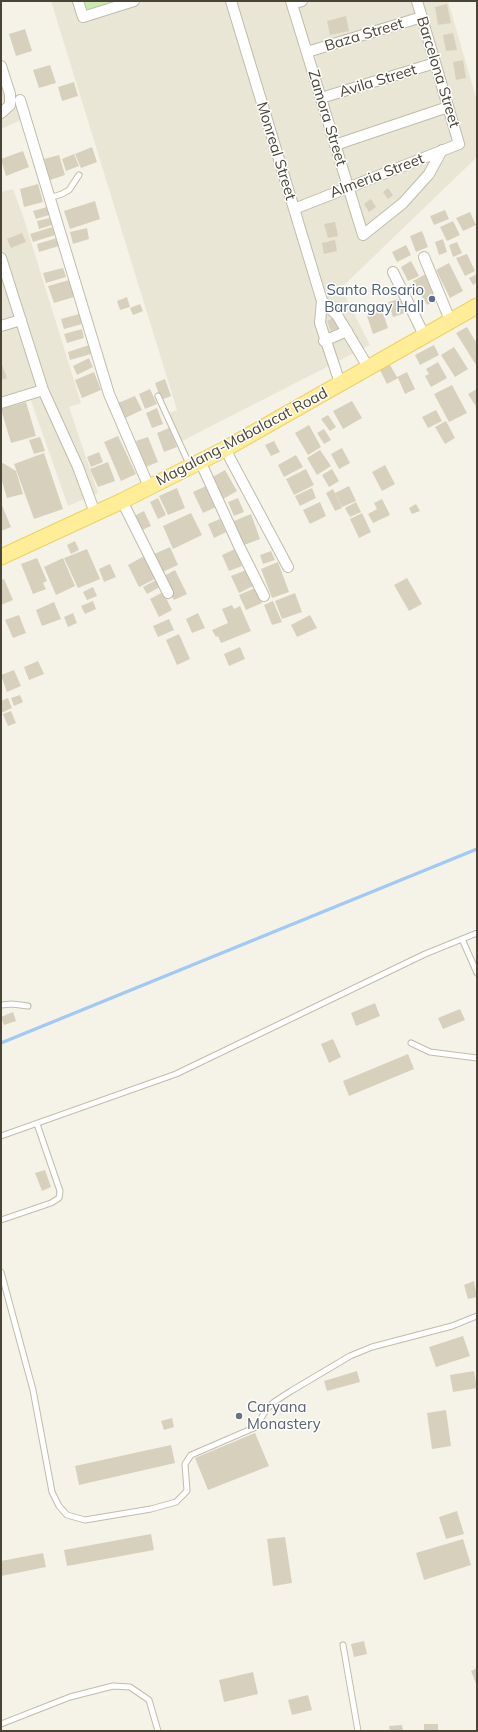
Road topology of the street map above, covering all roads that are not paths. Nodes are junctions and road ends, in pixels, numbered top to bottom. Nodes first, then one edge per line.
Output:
1 (78, 1) edge
2 (134, 1) edge
3 (231, 1) edge
4 (417, 1) edge
5 (295, 2) edge
6 (422, 17) junction
7 (307, 52) junction
8 (435, 64) junction
9 (1, 66) edge
10 (321, 98) junction
11 (20, 100) dead end
12 (448, 107) junction
13 (1, 112) edge
14 (459, 144) joint
15 (336, 145) junction
16 (442, 150) junction
17 (79, 175) dead end
18 (348, 187) junction
19 (49, 198) junction
20 (294, 208) junction
21 (424, 257) dead end
22 (2, 264) edge
23 (393, 272) dead end
24 (322, 301) junction
25 (477, 306) edge
26 (21, 320) junction
27 (450, 320) junction
28 (1, 326) edge
29 (346, 331) junction
30 (424, 335) junction
31 (324, 341) junction
32 (368, 367) junction
33 (340, 383) junction
34 (43, 390) junction
35 (158, 396) dead end
36 (1, 403) edge
37 (225, 448) junction
38 (195, 463) junction
39 (149, 487) junction
40 (122, 501) junction
41 (95, 513) junction
42 (1, 557) edge
43 (288, 567) dead end
44 (168, 593) dead end
45 (264, 596) dead end
46 (477, 933) edge
47 (462, 940) junction
48 (477, 973) edge
49 (1, 1005) edge
50 (28, 1006) dead end
51 (411, 1043) dead end
52 (477, 1058) edge
53 (37, 1124) junction
54 (1, 1136) edge
55 (1, 1220) edge
56 (1, 1272) edge
57 (477, 1316) edge
58 (343, 1645) dead end
59 (1, 1724) edge
60 (158, 1731) edge
61 (358, 1731) edge

1 - 2 street
3 - 20 street, Monreal Street
4 - 6 street, Barcelona Street
5 - 7 street, Zamora Street
6 - 7 street, Baza Street
6 - 8 street, Barcelona Street
7 - 10 street, Zamora Street
8 - 10 street, Avila Street
8 - 12 street, Barcelona Street
9 - 13 street
10 - 15 street, Zamora Street
11 - 19 street
12 - 14 street, Barcelona Street
12 - 15 street
14 - 16 street, Almeria Street
15 - 18 street, Zamora Street
16 - 18 street, Almeria Street
16 - 18 street, Zamora Street
17 - 19 lane
18 - 20 street, Almeria Street
19 - 39 street
20 - 24 street, Monreal Street
21 - 27 street
22 - 26 street
23 - 30 street
24 - 29 street
24 - 31 street
25 - 27 main road, Magalang-Mabalacat Road
26 - 28 street
26 - 34 street
27 - 30 main road, Magalang-Mabalacat Road
29 - 31 street
29 - 32 street
30 - 32 main road, Magalang-Mabalacat Road
31 - 33 street
32 - 33 main road, Magalang-Mabalacat Road
33 - 37 main road, Magalang-Mabalacat Road
34 - 36 street
34 - 41 street
35 - 38 lane
37 - 38 main road, Magalang-Mabalacat Road
37 - 43 street
38 - 39 main road, Magalang-Mabalacat Road
38 - 45 street
39 - 40 main road, Magalang-Mabalacat Road
40 - 41 main road, Magalang-Mabalacat Road
40 - 44 street
41 - 42 main road, Magalang-Mabalacat Road
46 - 47 lane
47 - 48 lane
47 - 53 lane
49 - 50 lane
51 - 52 lane
53 - 54 lane
53 - 55 lane
56 - 57 lane
58 - 61 lane
59 - 60 lane

